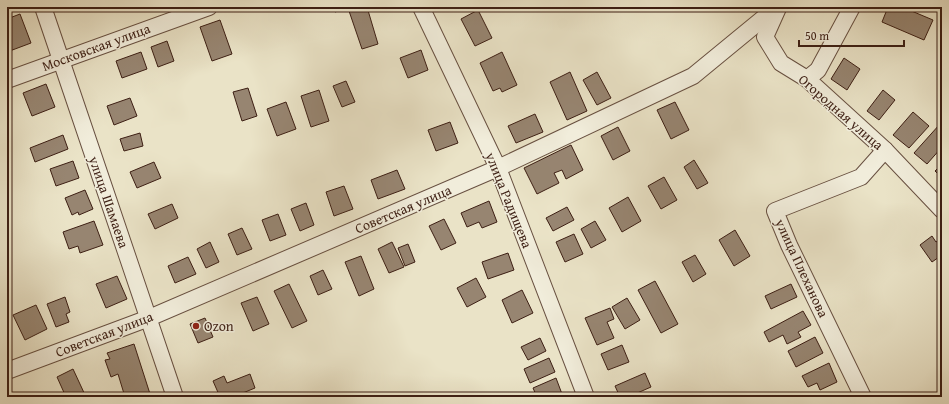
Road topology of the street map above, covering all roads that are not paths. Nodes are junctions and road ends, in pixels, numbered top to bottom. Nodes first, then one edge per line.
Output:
1 (43, 7) edge
2 (209, 7) edge
3 (422, 7) edge
4 (778, 7) edge
5 (852, 7) edge
6 (60, 59) junction
7 (807, 79) junction
8 (7, 80) edge
9 (885, 150) junction
10 (498, 168) junction
11 (942, 210) edge
12 (149, 318) junction
13 (7, 371) edge
14 (175, 397) edge
15 (586, 397) edge
16 (864, 397) edge

1 - 6 street, улица Шамаева
2 - 6 street, Московская улица
3 - 10 street, улица Радищева
4 - 7 street, Огородная улица
4 - 10 street, Советская улица
5 - 7 street
6 - 8 street, Московская улица
6 - 12 street, улица Шамаева
7 - 9 street, Огородная улица
9 - 11 street, Огородная улица
9 - 16 street, улица Плеханова
10 - 12 street, Советская улица
10 - 15 street, улица Радищева
12 - 13 street, Советская улица
12 - 14 street, улица Шамаева

